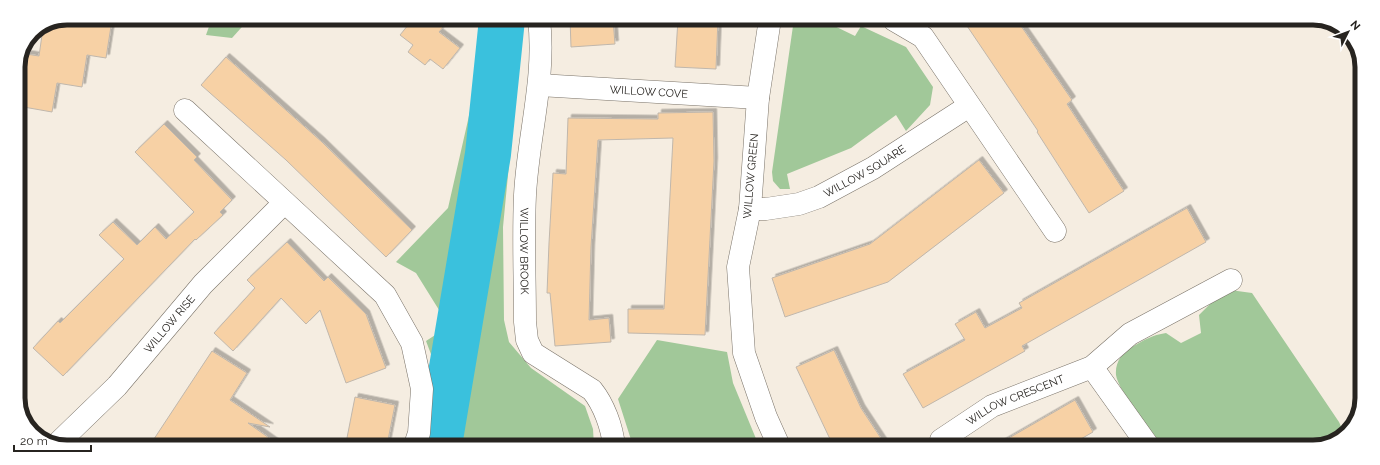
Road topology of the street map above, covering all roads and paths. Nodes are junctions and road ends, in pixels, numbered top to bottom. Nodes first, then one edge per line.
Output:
1 (540, 25) edge
2 (769, 25) edge
3 (909, 25) edge
4 (539, 85) junction
5 (758, 98) junction
6 (970, 106) junction
7 (185, 110) dead end
8 (284, 203) junction
9 (750, 209) junction
10 (1055, 231) dead end
11 (1232, 280) dead end
12 (1092, 366) junction
13 (60, 440) edge
14 (417, 440) edge
15 (614, 440) edge
16 (776, 440) edge
17 (941, 440) dead end
18 (1144, 440) edge

1 - 4 street, WILLOW BROOK
2 - 5 street, WILLOW GREEN
3 - 6 street
4 - 5 street, WILLOW COVE
4 - 15 street, WILLOW BROOK
5 - 9 street, WILLOW GREEN
6 - 9 street, WILLOW SQUARE
6 - 10 street
7 - 8 street
8 - 13 street, WILLOW RISE
8 - 14 street
9 - 16 street, WILLOW GREEN
11 - 12 street, WILLOW CRESCENT
12 - 17 street, WILLOW CRESCENT
12 - 18 street

